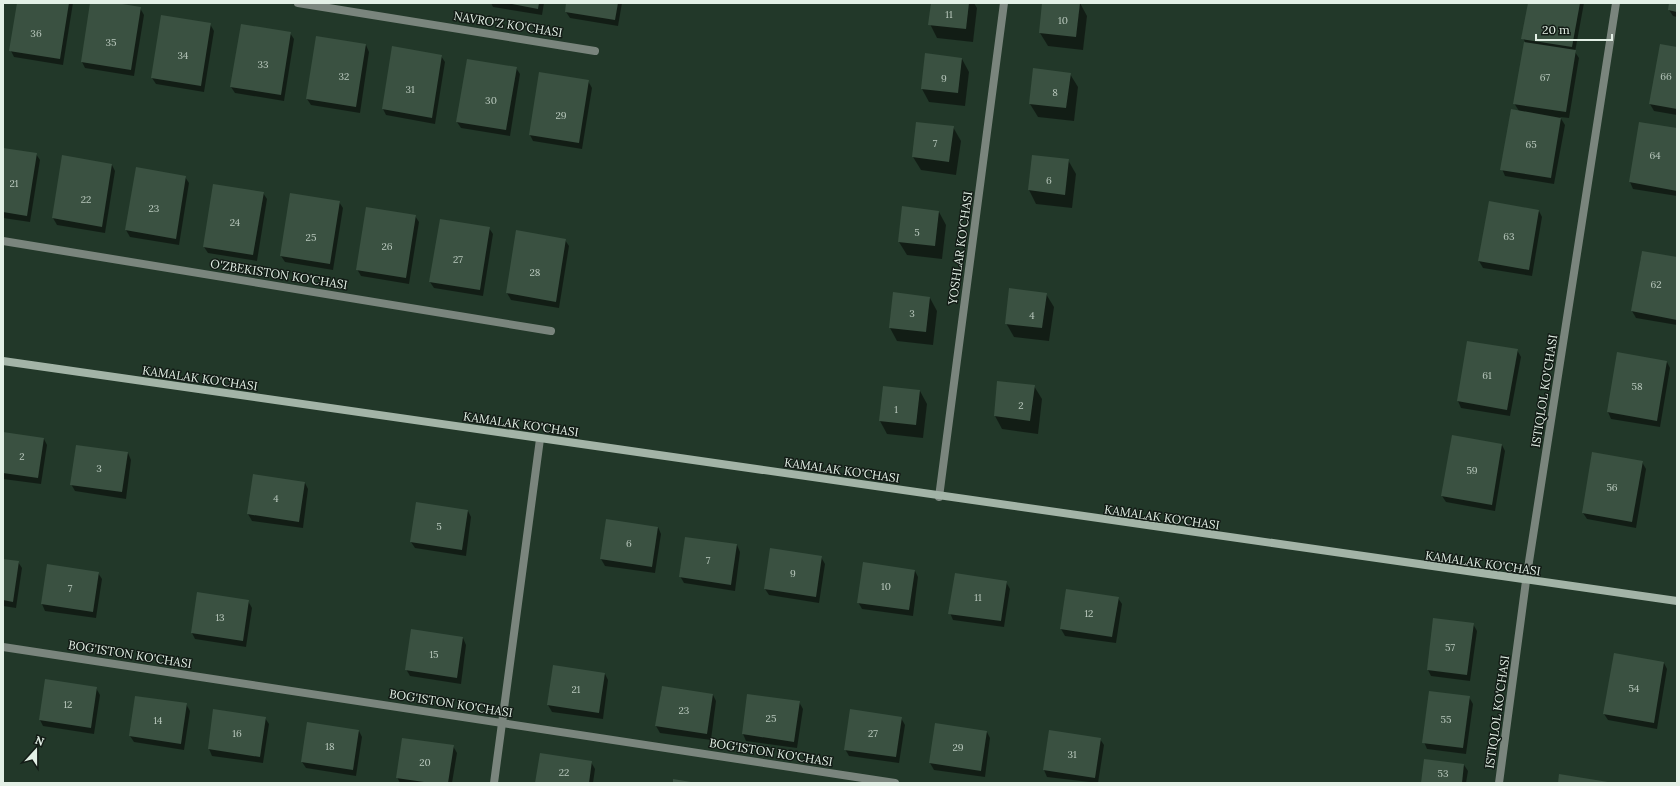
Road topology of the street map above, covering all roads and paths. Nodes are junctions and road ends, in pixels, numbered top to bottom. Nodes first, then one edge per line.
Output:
1 (298, 3) edge
2 (1004, 3) edge
3 (1616, 3) edge
4 (595, 51) dead end
5 (3, 241) edge
6 (551, 331) dead end
7 (3, 361) edge
8 (540, 439) junction
9 (939, 497) junction
10 (1526, 581) junction
11 (1677, 601) edge
12 (3, 646) edge
13 (502, 723) junction
14 (494, 783) edge
15 (895, 783) edge
16 (1499, 783) edge

1 - 4 street, NAVRO'Z KO'CHASI
2 - 9 street, YOSHLAR KO'CHASI
3 - 10 street, ISTIQLOL KO'CHASI
5 - 6 street, O'ZBEKISTON KO'CHASI
7 - 8 main road, KAMALAK KO'CHASI
8 - 9 main road, KAMALAK KO'CHASI
8 - 13 street
9 - 10 main road, KAMALAK KO'CHASI
10 - 11 main road, KAMALAK KO'CHASI
10 - 16 street, ISTIQLOL KO'CHASI
12 - 13 street, BOG'ISTON KO'CHASI
13 - 14 street
13 - 15 street, BOG'ISTON KO'CHASI

